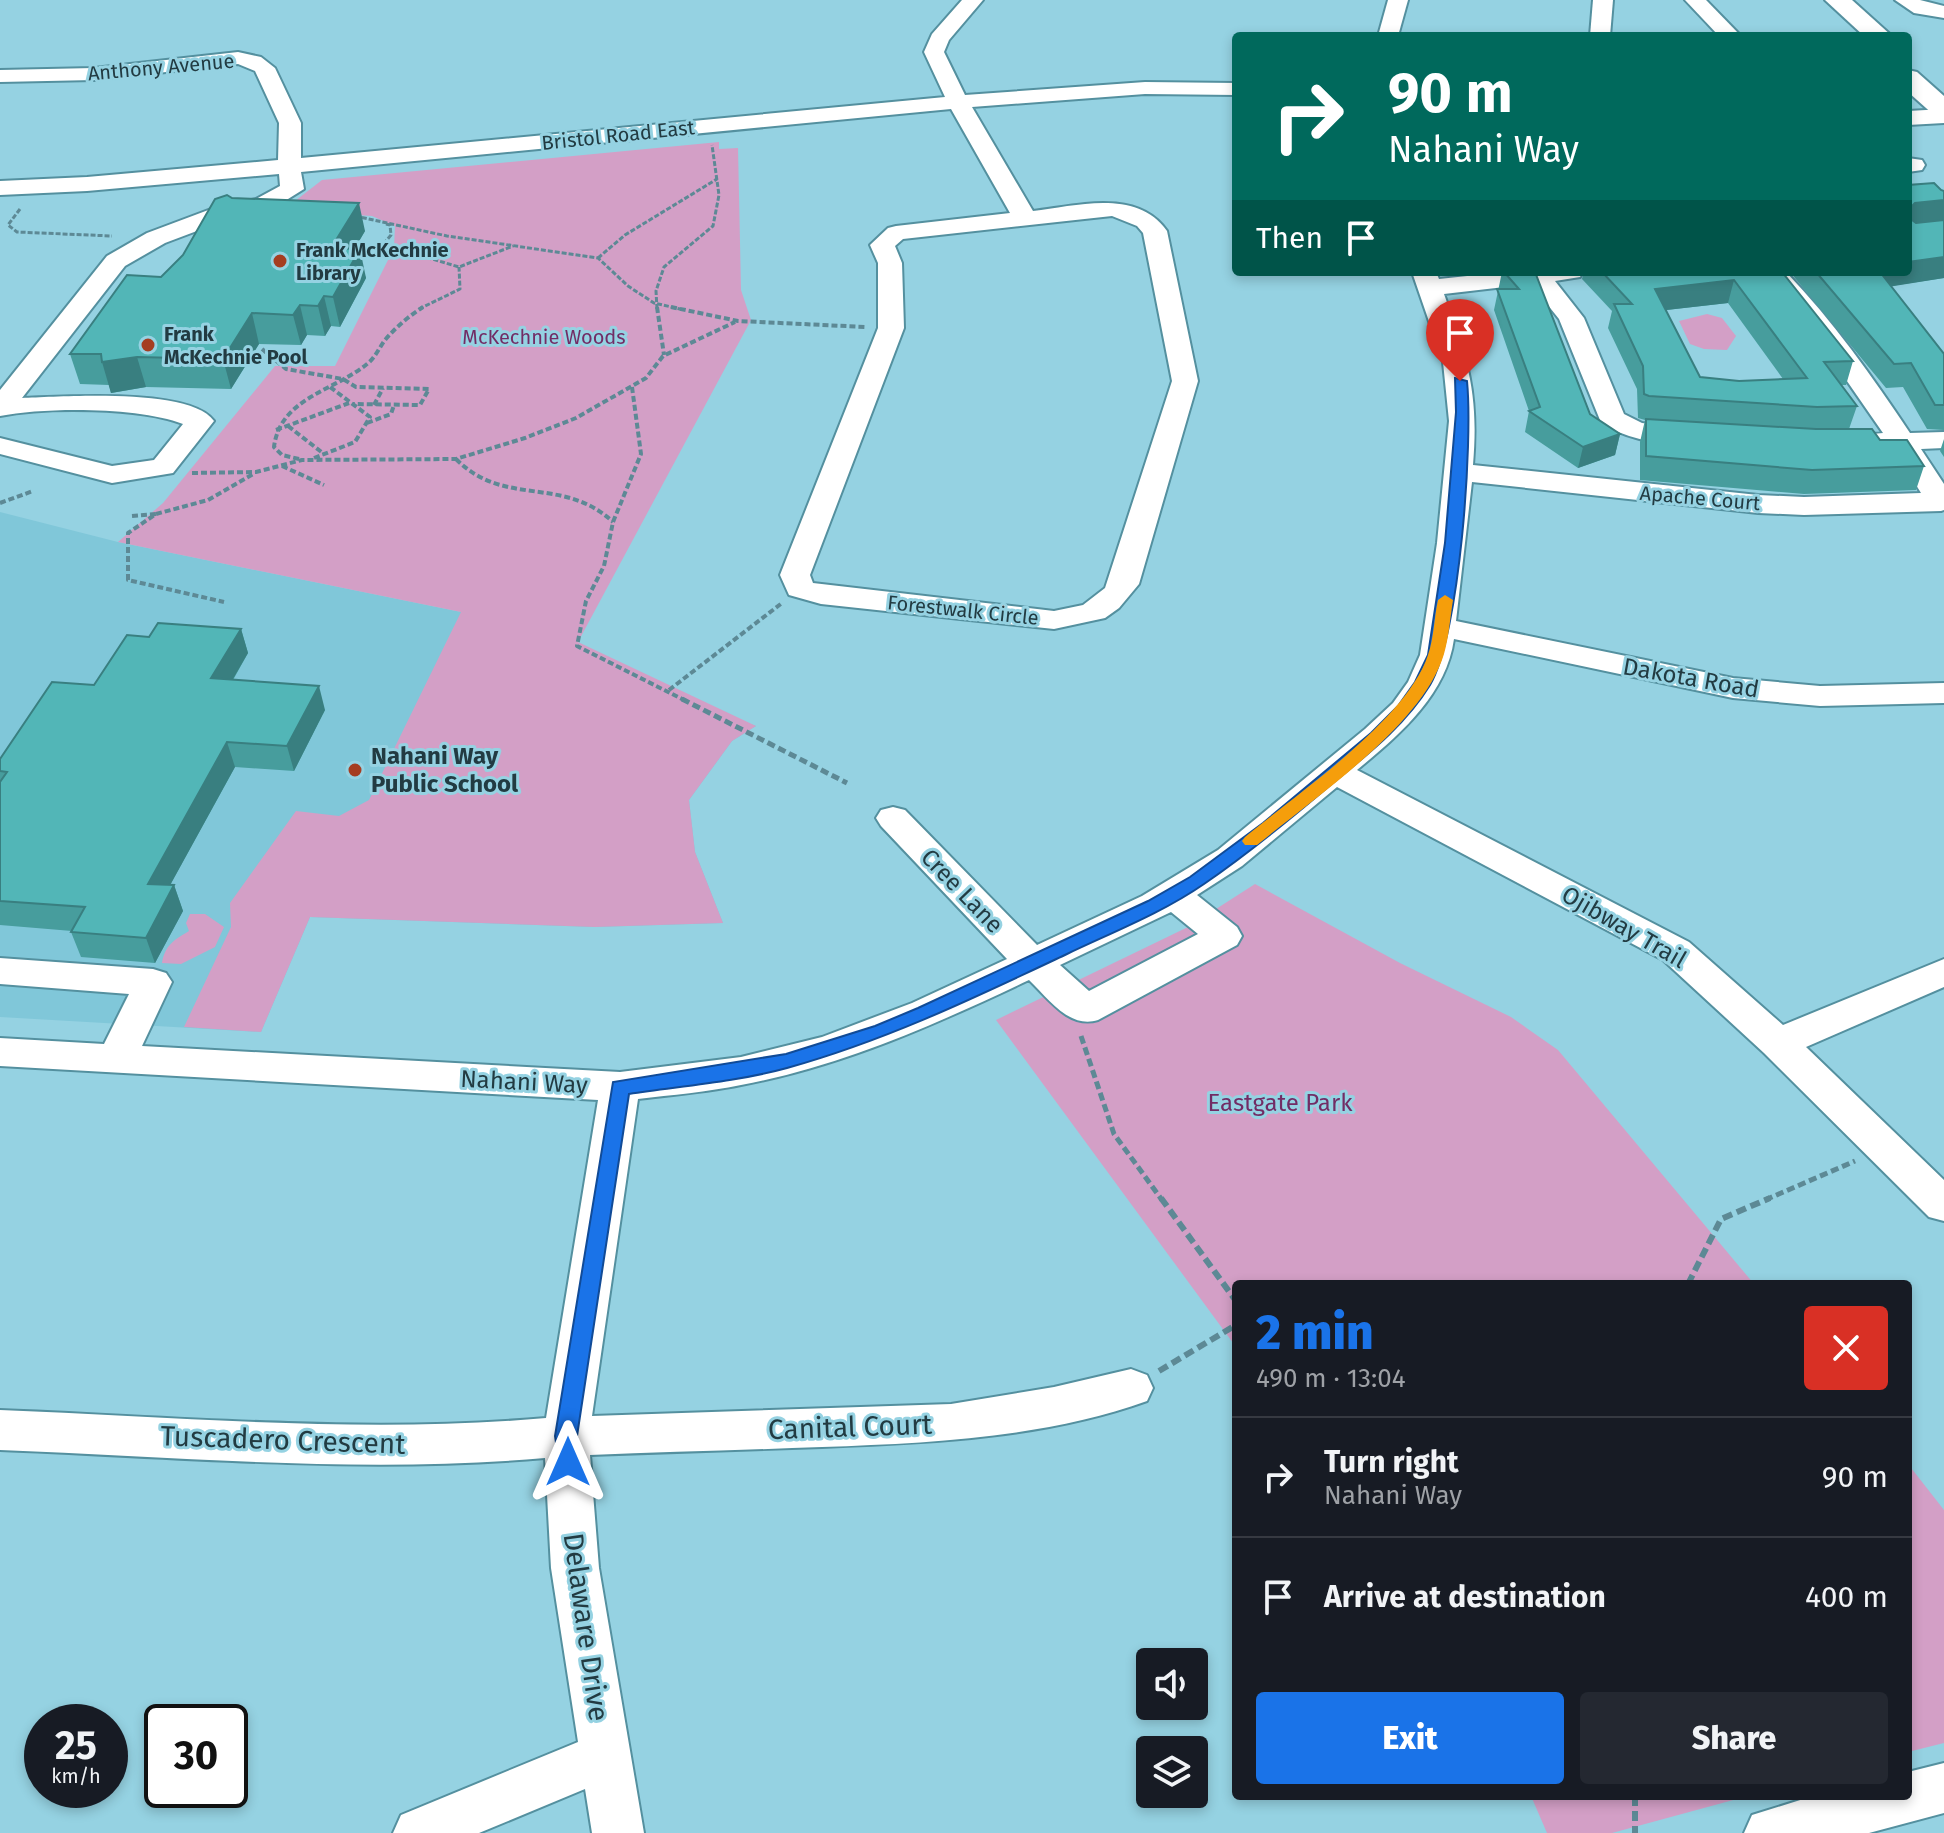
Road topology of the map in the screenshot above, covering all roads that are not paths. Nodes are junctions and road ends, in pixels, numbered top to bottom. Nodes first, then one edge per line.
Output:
1 (973, 0) edge
2 (1398, 0) edge
3 (1603, 0) edge
4 (1695, 0) edge
5 (1837, 0) edge
6 (1905, 0) edge
7 (1944, 12) edge
8 (1389, 32) edge
9 (1600, 32) edge
10 (1727, 32) edge
11 (1874, 32) edge
12 (1912, 60) edge
13 (0, 76) edge
14 (1912, 81) edge
15 (1232, 89) edge
16 (958, 102) junction
17 (1943, 103) edge
18 (1912, 107) edge
19 (1912, 116) edge
20 (289, 166) junction
21 (0, 188) edge
22 (1025, 218) junction
23 (1515, 276) edge
24 (1538, 276) edge
25 (1776, 276) edge
26 (1427, 280) edge
27 (0, 408) edge
28 (1721, 438) edge
29 (1944, 440) edge
30 (1840, 442) edge
31 (1904, 442) junction
32 (0, 446) edge
33 (1458, 472) junction
34 (1942, 502) edge
35 (1442, 627) junction
36 (1944, 693) edge
37 (1335, 772) junction
38 (893, 818) dead end
39 (1174, 895) junction
40 (1032, 963) junction
41 (0, 971) edge
42 (1944, 972) edge
43 (1778, 1043) junction
44 (0, 1052) edge
45 (116, 1059) junction
46 (620, 1087) junction
47 (1944, 1205) edge
48 (1131, 1388) road end
49 (0, 1430) edge
50 (566, 1436) junction
51 (605, 1757) junction
52 (1944, 1788) edge
53 (1912, 1796) edge
54 (1898, 1800) edge
55 (419, 1833) edge
56 (618, 1833) edge
57 (1770, 1833) edge

1 - 16 street
2 - 8 street
3 - 9 street
4 - 10 street
5 - 11 main road
6 - 7 street
12 - 17 main road
13 - 20 street, Anthony Avenue
14 - 17 main road
15 - 16 street, Bristol Road East
16 - 20 street, Bristol Road East
16 - 22 street
17 - 18 street
17 - 19 street
20 - 21 street, Bristol Road East
20 - 27 street
22 - 22 street, Forestwalk Circle
23 - 26 street
24 - 28 street
25 - 31 street
26 - 33 street, Nahani Way
27 - 32 street
29 - 31 street
30 - 31 street
31 - 34 street
33 - 34 street, Apache Court
33 - 35 street, Nahani Way
35 - 36 street, Dakota Road
35 - 37 street, Nahani Way
37 - 39 street, Nahani Way
37 - 43 street, Ojibway Trail
38 - 40 street, Cree Lane
39 - 40 street, Nahani Way
39 - 40 street
40 - 46 street, Nahani Way
41 - 45 street
42 - 43 street
43 - 47 street, Ojibway Trail
44 - 45 street, Nahani Way
45 - 46 street, Nahani Way
46 - 50 street, Delaware Drive
48 - 50 street, Canital Court
49 - 50 street, Tuscadero Crescent
50 - 51 street, Delaware Drive
51 - 55 street
51 - 56 street, Delaware Drive
52 - 53 street
54 - 57 street

